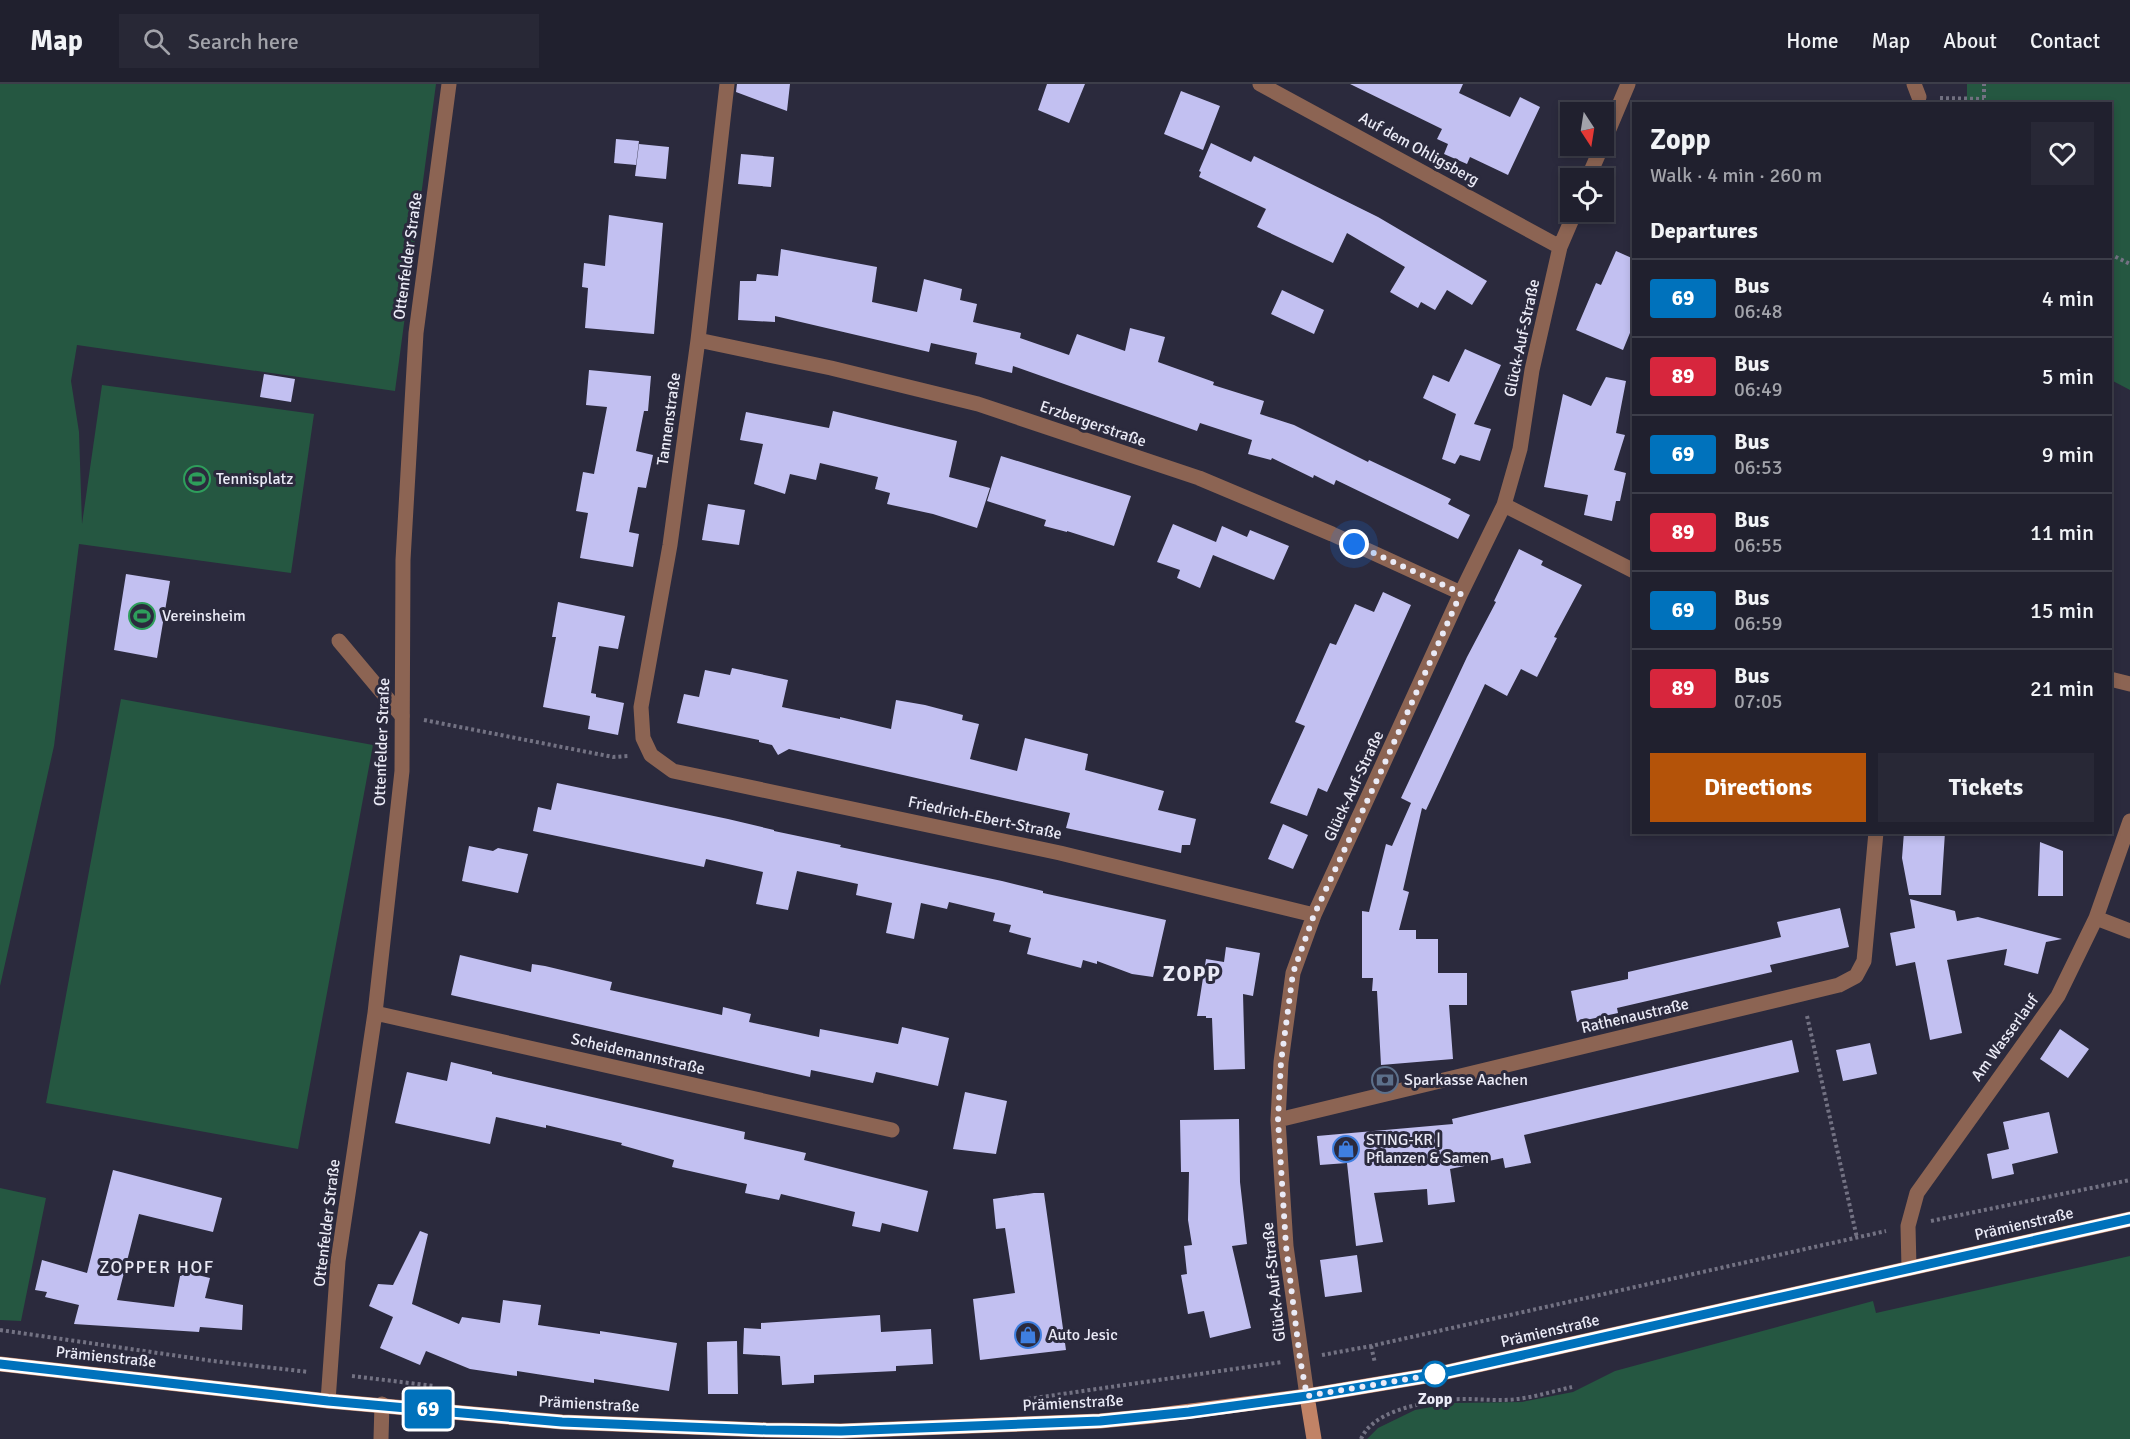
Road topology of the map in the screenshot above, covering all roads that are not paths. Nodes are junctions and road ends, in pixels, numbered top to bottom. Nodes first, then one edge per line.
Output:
1 (449, 84) edge
2 (727, 84) edge
3 (1260, 84) edge
4 (1628, 84) edge
5 (1614, 117) edge
6 (1571, 222) edge
7 (1560, 247) junction
8 (698, 340) junction
9 (1504, 505) junction
10 (1632, 570) edge
11 (1461, 593) junction
12 (339, 641) dead end
13 (2112, 680) edge
14 (2130, 684) edge
15 (402, 716) junction
16 (651, 755) joint
17 (2130, 821) edge
18 (1875, 834) edge
19 (1314, 915) junction
20 (2096, 918) junction
21 (2130, 931) edge
22 (375, 1012) junction
23 (1278, 1120) junction
24 (892, 1130) dead end
25 (2130, 1219) edge
26 (1909, 1268) junction
27 (0, 1364) edge
28 (1307, 1396) junction
29 (328, 1401) junction
30 (382, 1404) junction
31 (766, 1435) edge
32 (381, 1439) edge
33 (1314, 1439) edge

1 - 15 street, Ottenfelder Straße
2 - 8 street, Tannenstraße
3 - 7 street, Auf dem Ohligsberg
4 - 5 street
6 - 7 street, Glück-Auf-Straße
7 - 9 street, Glück-Auf-Straße
8 - 11 street, Erzbergerstraße
8 - 16 street, Tannenstraße
9 - 10 street
9 - 11 street, Glück-Auf-Straße
11 - 19 street, Glück-Auf-Straße
12 - 15 street
13 - 14 street
15 - 22 street, Ottenfelder Straße
16 - 19 street, Friedrich-Ebert-Straße
17 - 20 street, Am Wasserlauf
18 - 23 street, Rathenaustraße
19 - 23 street, Glück-Auf-Straße
20 - 21 street
20 - 26 street, Am Wasserlauf
22 - 24 street, Scheidemannstraße
22 - 29 street, Ottenfelder Straße
23 - 28 street, Glück-Auf-Straße
25 - 26 main road, Prämienstraße
26 - 28 main road, Prämienstraße
27 - 29 main road, Prämienstraße
28 - 31 main road, Prämienstraße
28 - 33 main road
29 - 30 main road, Prämienstraße
30 - 31 main road, Prämienstraße
30 - 32 street

